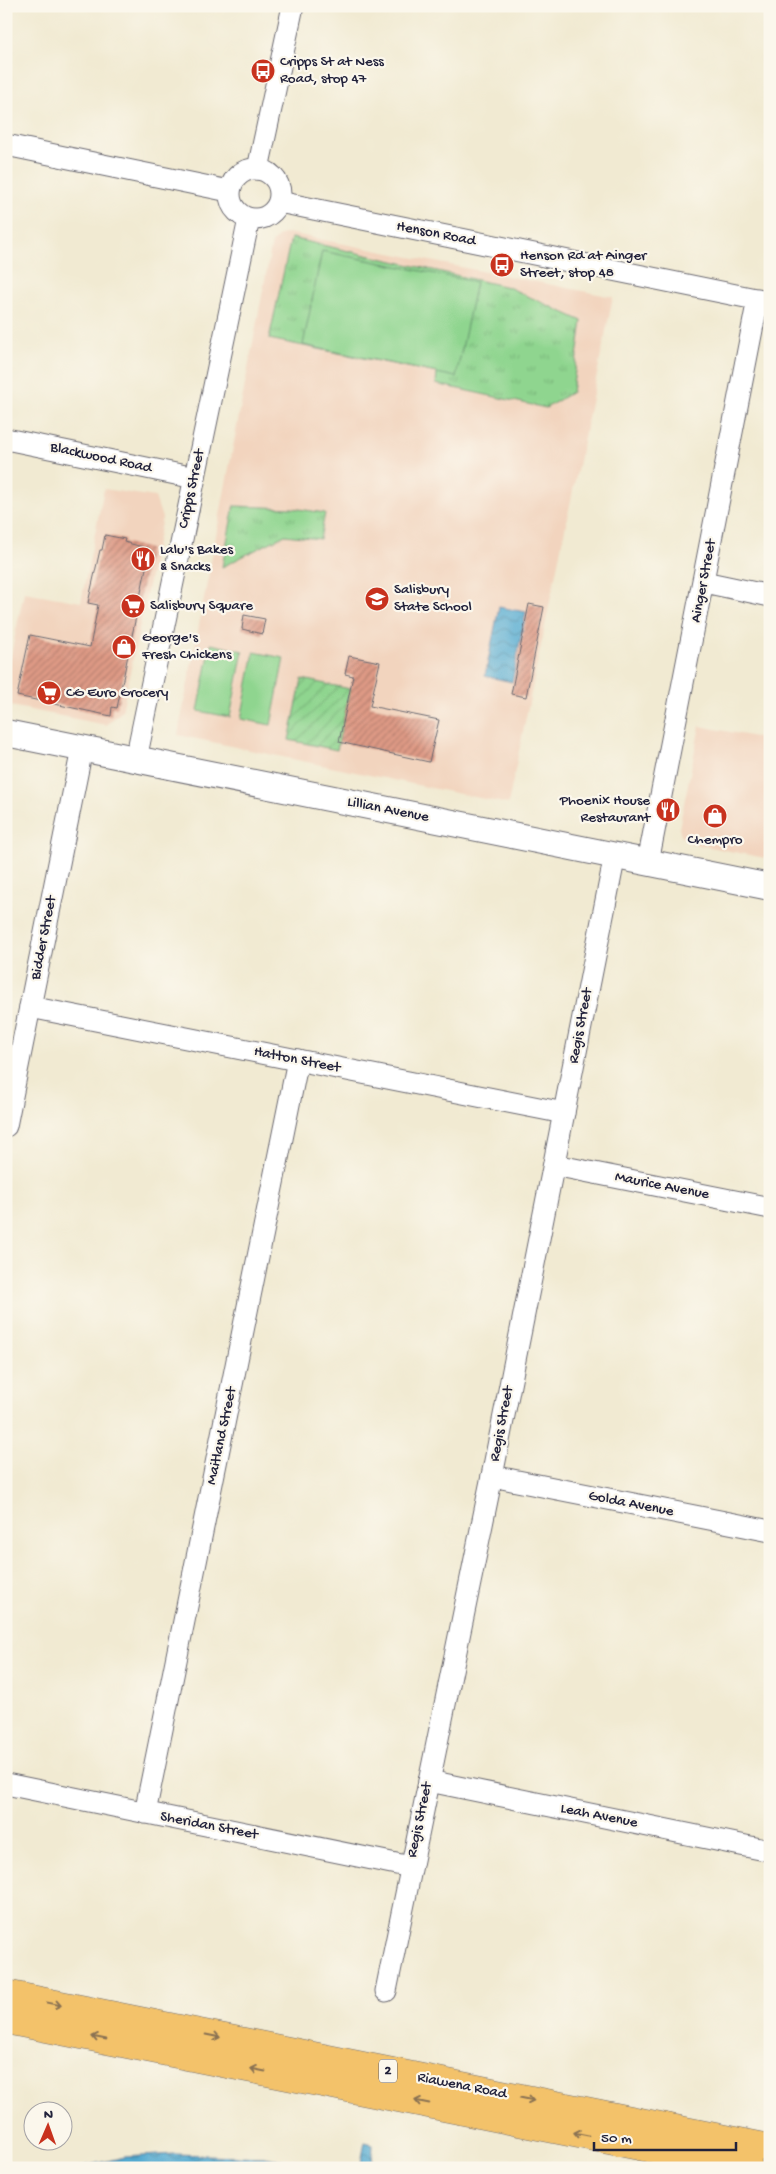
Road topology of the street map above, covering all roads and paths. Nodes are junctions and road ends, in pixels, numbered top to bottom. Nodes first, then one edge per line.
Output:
1 (292, 6) edge
2 (6, 145) edge
3 (258, 169) junction
4 (229, 192) junction
5 (278, 202) junction
6 (249, 219) junction
7 (764, 301) edge
8 (6, 439) edge
9 (195, 478) junction
10 (704, 582) junction
11 (770, 596) edge
12 (6, 733) edge
13 (82, 749) junction
14 (136, 759) junction
15 (615, 855) junction
16 (648, 862) junction
17 (770, 887) edge
18 (30, 1007) junction
19 (298, 1060) junction
20 (564, 1113) junction
21 (6, 1126) edge
22 (554, 1165) junction
23 (770, 1208) edge
24 (492, 1476) junction
25 (770, 1532) edge
26 (428, 1782) junction
27 (6, 1784) edge
28 (145, 1813) junction
29 (770, 1851) edge
30 (411, 1867) junction
31 (386, 1992) dead end
32 (6, 1994) edge
33 (6, 2020) edge
34 (770, 2148) edge
35 (749, 2168) edge

1 - 3 street
2 - 4 street
3 - 4 street
3 - 5 street
4 - 6 street
5 - 6 street
5 - 7 street, Henson Road
6 - 9 street, Cripps Street
7 - 10 street, Ainger Street
8 - 9 street, Blackwood Road
9 - 14 street, Cripps Street
10 - 11 street
10 - 16 street, Ainger Street
12 - 13 street, Lillian Avenue
13 - 14 street, Lillian Avenue
13 - 18 street, Bidder Street
14 - 15 street, Lillian Avenue
15 - 16 street, Lillian Avenue
15 - 20 street, Regis Street
16 - 17 street, Lillian Avenue
18 - 19 street, Hatton Street
18 - 21 street, Bidder Street
19 - 20 street, Hatton Street
19 - 28 street, Maitland Street
20 - 22 street, Regis Street
22 - 23 street, Maurice Avenue
22 - 24 street, Regis Street
24 - 25 street, Golda Avenue
24 - 26 street, Regis Street
26 - 29 street, Leah Avenue
26 - 30 street, Regis Street
27 - 28 street, Sheridan Street
28 - 30 street, Sheridan Street
30 - 31 street, Regis Street
32 -> 34 highway, Riawena Road / 2
35 -> 33 highway, Riawena Road / 2

